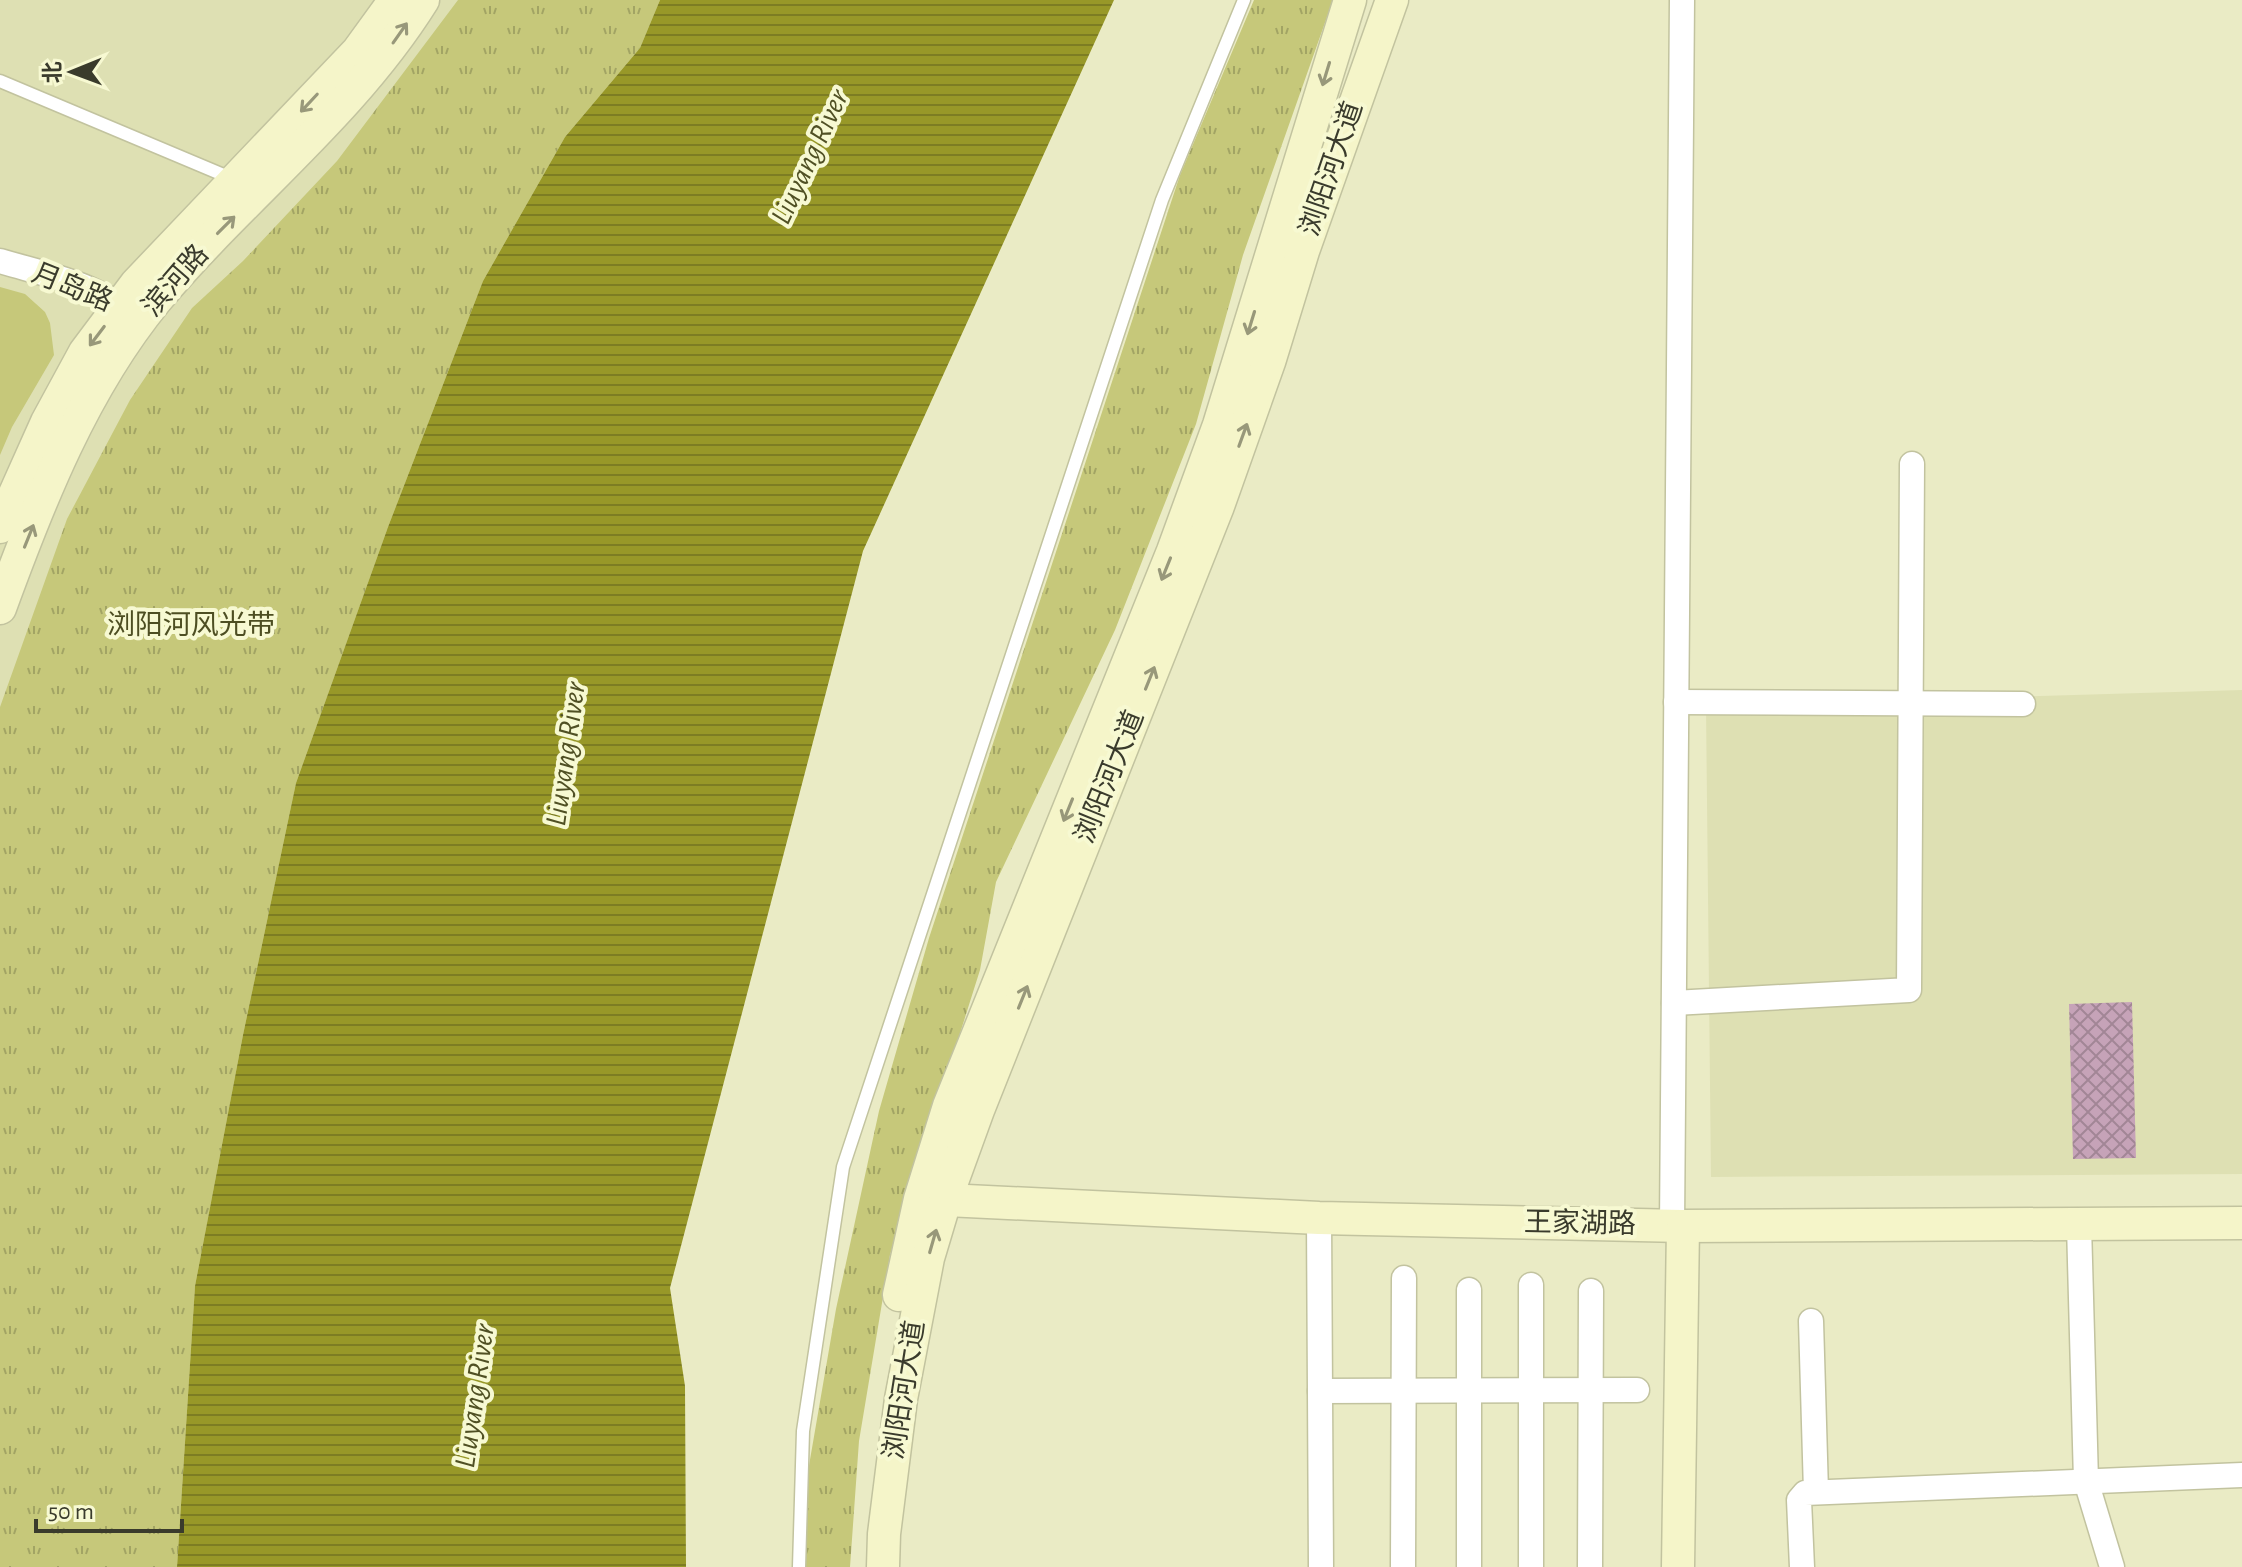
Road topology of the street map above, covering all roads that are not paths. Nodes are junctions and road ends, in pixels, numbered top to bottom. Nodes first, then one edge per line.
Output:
1 (395, 0) edge
2 (423, 0) edge
3 (1244, 0) edge
4 (1350, 0) edge
5 (1392, 0) edge
6 (1682, 0) edge
7 (0, 81) edge
8 (236, 180) junction
9 (0, 261) edge
10 (130, 315) junction
11 (1912, 464) dead end
12 (0, 527) edge
13 (0, 608) edge
14 (1676, 702) junction
15 (1911, 704) junction
16 (2023, 704) dead end
17 (1674, 1003) junction
18 (932, 1200) junction
19 (1319, 1218) junction
20 (2242, 1223) edge
21 (2079, 1225) junction
22 (1677, 1226) junction
23 (1404, 1278) dead end
24 (1531, 1285) dead end
25 (1469, 1290) dead end
26 (1591, 1291) dead end
27 (1811, 1321) dead end
28 (1468, 1389) junction
29 (1531, 1389) junction
30 (1403, 1390) junction
31 (1591, 1390) junction
32 (1637, 1390) dead end
33 (1320, 1391) junction
34 (2242, 1475) edge
35 (2086, 1481) junction
36 (1816, 1492) junction
37 (799, 1567) edge
38 (863, 1567) edge
39 (883, 1567) edge
40 (1321, 1567) edge
41 (1403, 1567) edge
42 (1469, 1567) edge
43 (1531, 1567) edge
44 (1590, 1567) edge
45 (1678, 1567) edge
46 (1802, 1567) edge
47 (2112, 1567) edge

1 -> 8 main road, 滨河路
10 -> 2 main road, 滨河路
3 - 37 lane
4 -> 18 main road, 浏阳河大道
18 -> 5 main road, 浏阳河大道
6 - 14 street
7 - 8 lane
8 - 10 main road, 滨河路
9 - 10 street, 月岛路
10 -> 12 main road, 滨河路
13 -> 10 main road, 滨河路
11 - 15 street
14 - 15 street
14 - 17 street
15 - 16 street
15 - 17 street
17 - 22 street
18 - 19 main road, 王家湖路
18 - 38 main road, 浏阳河大道
39 -> 18 main road, 浏阳河大道
19 - 22 main road, 王家湖路
19 - 33 street
20 - 21 main road, 王家湖路
21 - 22 main road, 王家湖路
21 - 35 street
22 - 45 main road
23 - 30 street
24 - 29 street
25 - 28 street
26 - 31 street
27 - 36 street
28 - 29 street
28 - 30 street
28 - 42 street
29 - 31 street
29 - 43 street
30 - 33 street
30 - 41 street
31 - 32 street
31 - 44 street
33 - 40 street
34 - 35 street
35 - 36 street
35 - 47 street
36 - 46 street

